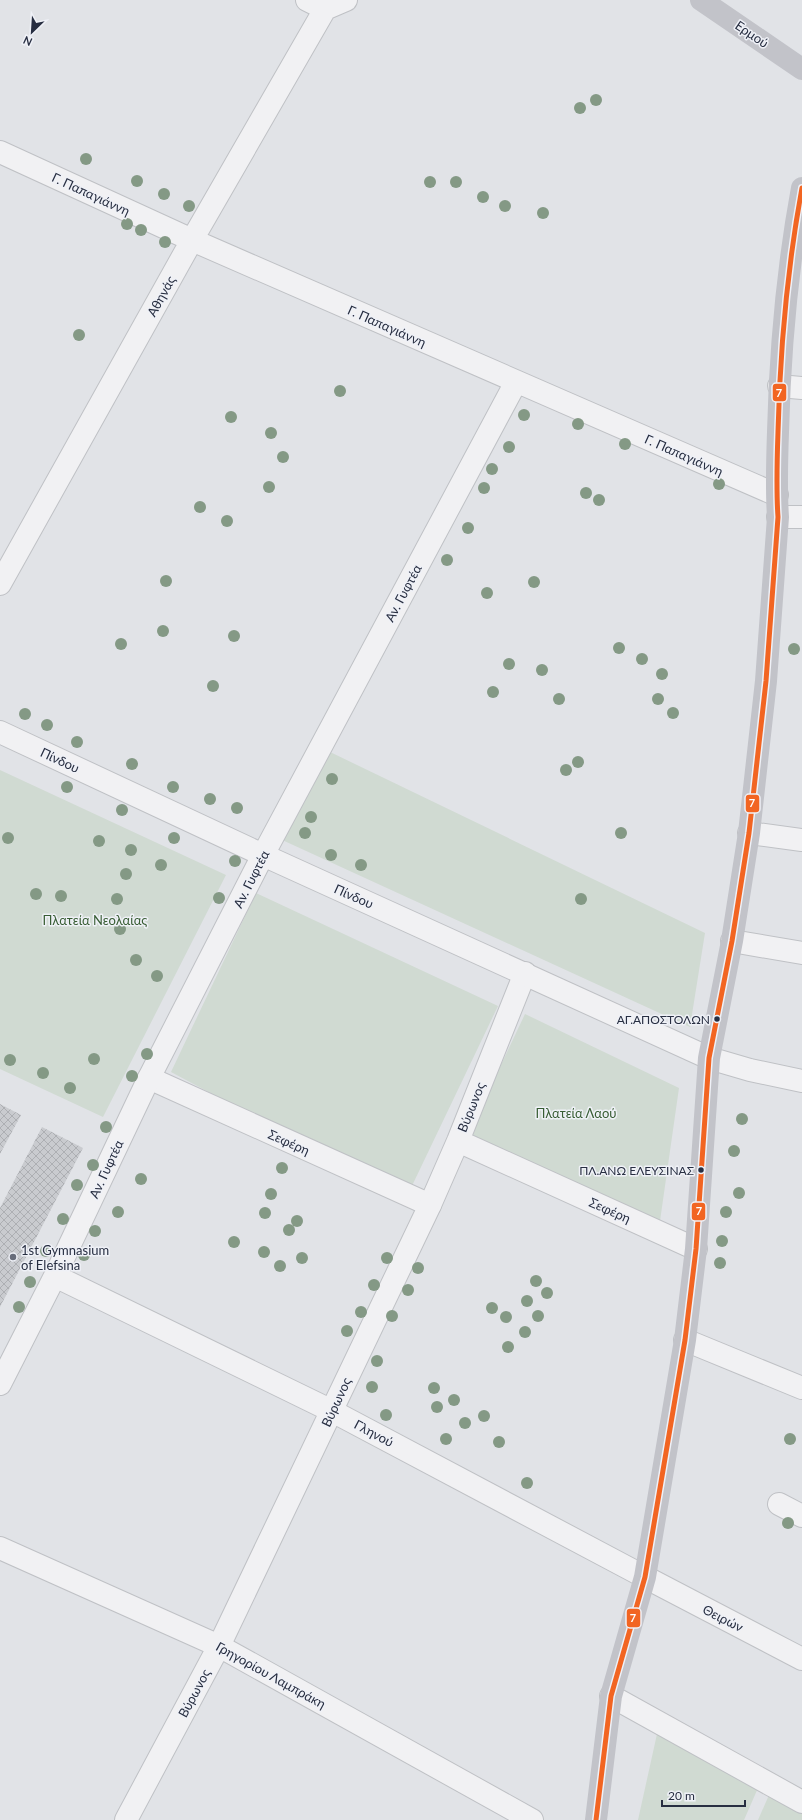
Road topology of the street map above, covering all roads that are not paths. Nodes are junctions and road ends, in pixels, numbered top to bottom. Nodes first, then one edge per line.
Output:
1 (346, 0) edge
2 (701, 0) edge
3 (316, 5) edge
4 (802, 69) edge
5 (0, 152) edge
6 (802, 188) edge
7 (192, 240) junction
8 (516, 382) junction
9 (779, 386) junction
10 (802, 388) edge
11 (776, 496) junction
12 (778, 517) junction
13 (802, 517) edge
14 (0, 584) edge
15 (0, 732) edge
16 (749, 833) junction
17 (802, 840) edge
18 (263, 855) junction
19 (732, 941) junction
20 (802, 954) edge
21 (525, 973) junction
22 (708, 1058) junction
23 (149, 1078) junction
24 (802, 1081) edge
25 (458, 1141) junction
26 (430, 1205) junction
27 (696, 1249) junction
28 (55, 1276) junction
29 (685, 1340) junction
30 (0, 1384) edge
31 (802, 1388) edge
32 (332, 1411) junction
33 (779, 1504) dead end
34 (802, 1516) edge
35 (0, 1548) edge
36 (645, 1577) junction
37 (219, 1646) junction
38 (802, 1659) edge
39 (611, 1696) junction
40 (802, 1802) edge
41 (126, 1820) edge
42 (532, 1820) edge
43 (596, 1820) edge

1 - 3 street
2 - 4 main road, Ερμού
3 - 7 street, Αθηνάς
5 - 7 street, Γ. Παπαγιάννη
6 - 9 main road
7 - 8 street, Γ. Παπαγιάννη
7 - 14 street, Αθηνάς
8 - 11 street, Γ. Παπαγιάννη
8 - 18 street, Αν. Γυφτέα
9 - 10 street
9 - 11 main road
11 - 12 main road
12 - 13 street
12 - 16 main road
15 - 18 street, Πίνδου
16 - 17 street
16 - 19 main road
18 - 21 street, Πίνδου
18 - 23 street, Αν. Γυφτέα
19 - 20 street
19 - 22 main road
21 - 22 street, Πίνδου
21 - 25 street, Βύρωνος
22 - 24 street, Πίνδου
22 - 27 main road
23 - 26 street, Σεφέρη
23 - 28 street, Αν. Γυφτέα
25 - 26 street, Βύρωνος
25 - 27 street, Σεφέρη
26 - 32 street, Βύρωνος
27 - 29 main road
28 - 30 street, Αν. Γυφτέα
28 - 32 street, Γληνού
29 - 31 street
29 - 36 main road
32 - 36 street, Γληνού
32 - 37 street, Βύρωνος
33 - 34 street
35 - 37 street, Γρηγορίου Λαμπράκη
36 - 38 street, Θειρών
36 - 39 main road
37 - 41 street, Βύρωνος
37 - 42 street, Γρηγορίου Λαμπράκη
39 - 40 street
39 - 43 main road

